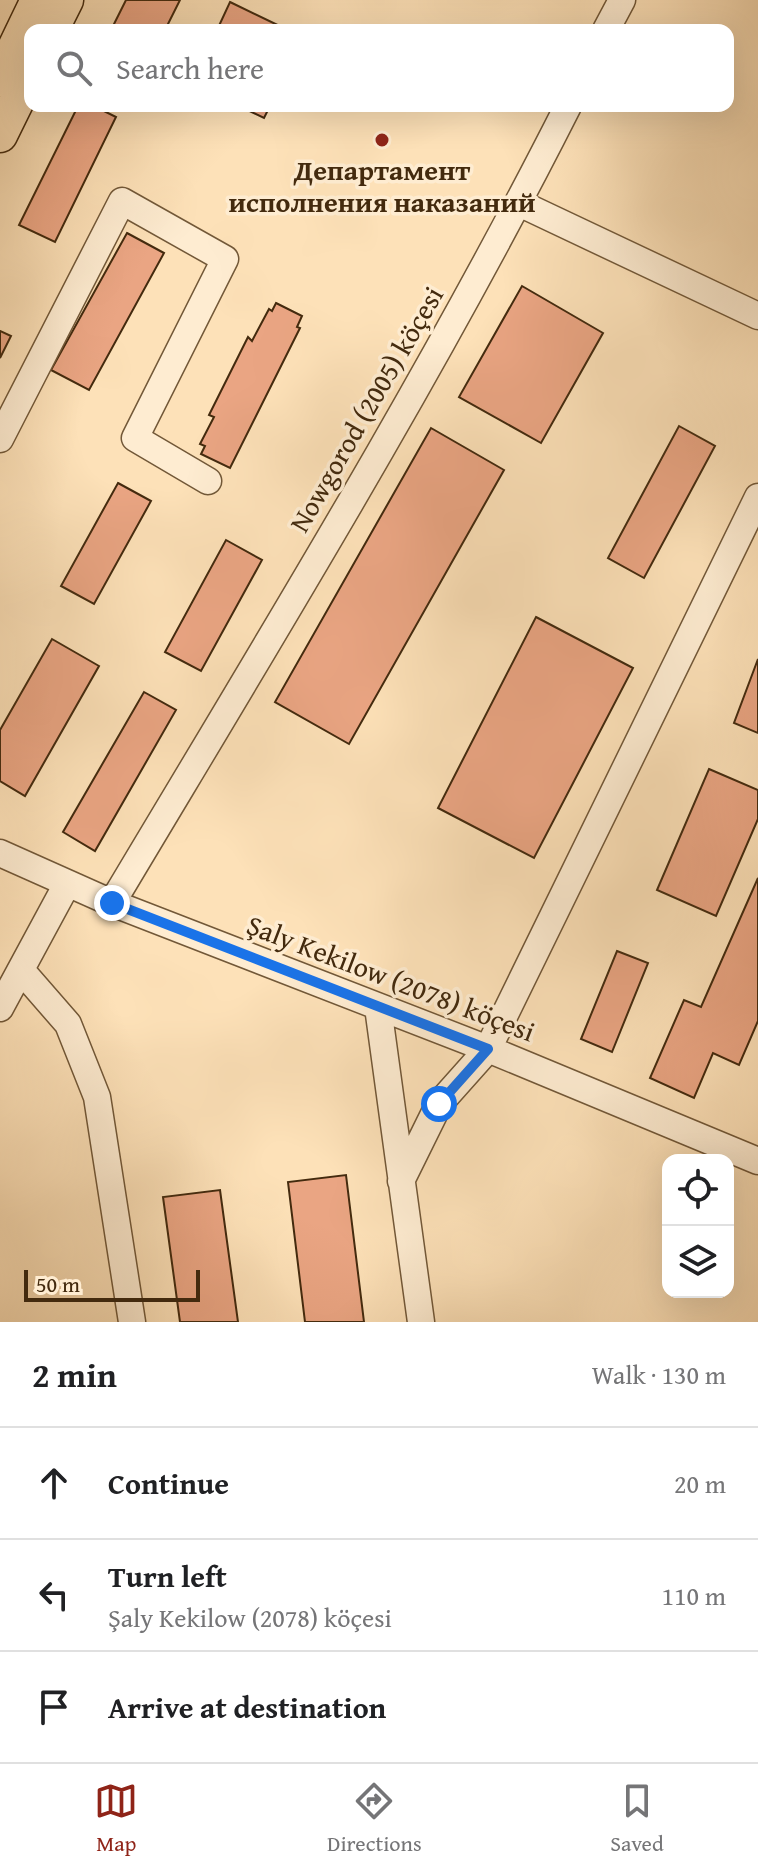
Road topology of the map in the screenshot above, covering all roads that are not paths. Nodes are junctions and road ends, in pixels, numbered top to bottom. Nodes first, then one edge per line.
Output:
1 (38, 0) edge
2 (66, 0) edge
3 (622, 0) edge
4 (26, 24) edge
5 (54, 24) edge
6 (609, 24) edge
7 (24, 29) edge
8 (0, 79) edge
9 (24, 86) edge
10 (565, 112) edge
11 (0, 135) edge
12 (519, 203) junction
13 (758, 316) edge
14 (0, 439) edge
15 (208, 481) dead end
16 (758, 497) edge
17 (0, 853) edge
18 (67, 884) junction
19 (112, 903) junction
20 (21, 970) junction
21 (378, 1007) junction
22 (0, 1008) edge
23 (488, 1049) junction
24 (758, 1161) edge
25 (401, 1181) junction
26 (132, 1322) edge
27 (421, 1322) edge

1 - 4 main road
2 - 5 main road
3 - 6 street
7 - 8 main road
9 - 11 main road
10 - 12 street, Nowgorod (2005) köçesi
12 - 13 street
12 - 19 street, Nowgorod (2005) köçesi
14 - 15 street
16 - 23 street
17 - 18 street, Şaly Kekilow (2078) köçesi
18 - 19 street, Şaly Kekilow (2078) köçesi
18 - 20 street
19 - 21 street, Şaly Kekilow (2078) köçesi
20 - 22 street
20 - 26 street
21 - 23 street, Şaly Kekilow (2078) köçesi
21 - 25 street
23 - 24 street, Şaly Kekilow (2078) köçesi
23 - 25 street
25 - 27 street

